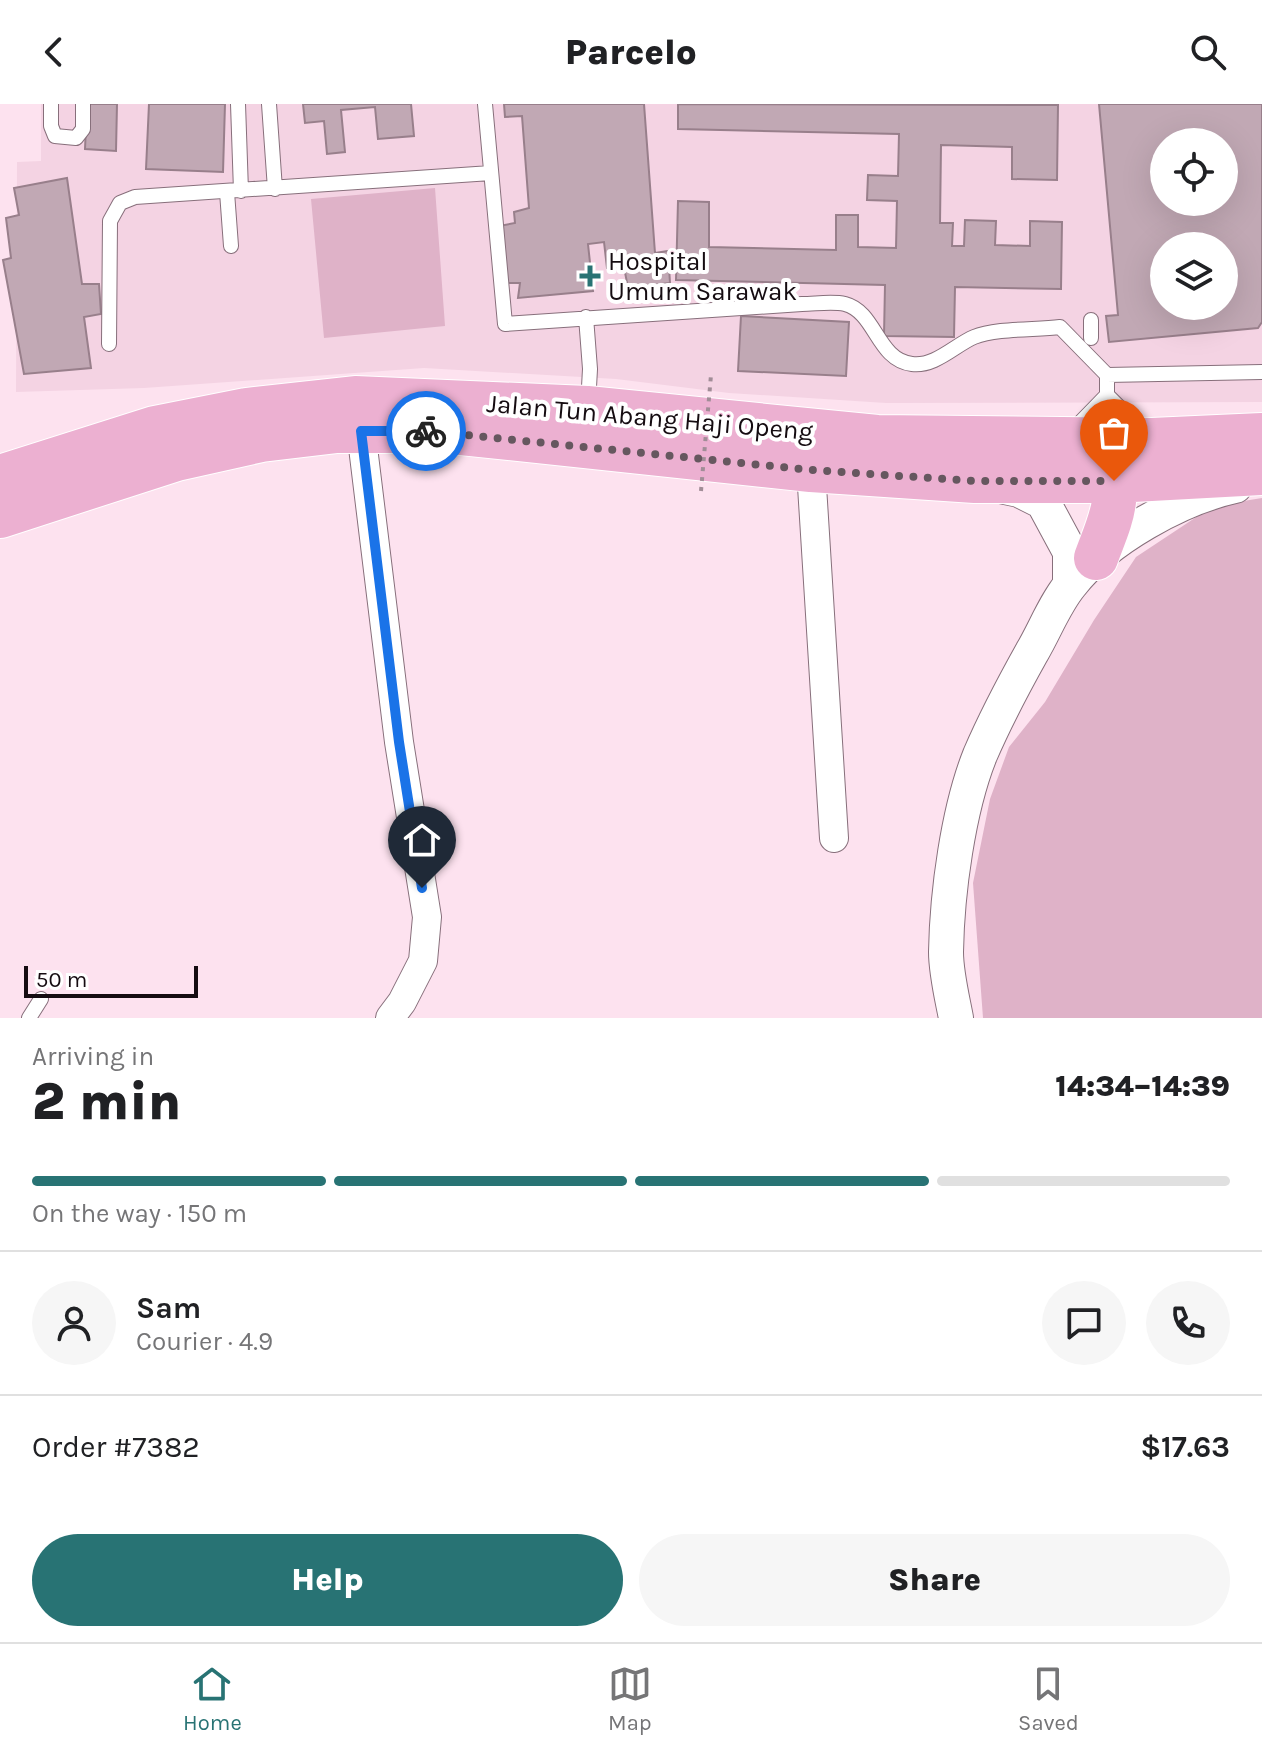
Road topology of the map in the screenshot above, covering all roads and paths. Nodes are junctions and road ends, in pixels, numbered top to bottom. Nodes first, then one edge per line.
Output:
1 (51, 104) edge
2 (83, 104) edge
3 (238, 104) edge
4 (269, 104) edge
5 (485, 104) edge
6 (491, 173) junction
7 (275, 189) junction
8 (234, 191) junction
9 (231, 246) dead end
10 (586, 317) junction
11 (1091, 320) dead end
12 (1091, 338) dead end
13 (109, 344) dead end
14 (1262, 372) edge
15 (711, 375) dead end
16 (1107, 375) junction
17 (1107, 395) junction
18 (587, 408) junction
19 (361, 431) junction
20 (1262, 435) edge
21 (877, 437) junction
22 (1065, 439) junction
23 (1152, 440) junction
24 (811, 470) junction
25 (1262, 473) edge
26 (0, 477) edge
27 (1262, 480) edge
28 (975, 481) junction
29 (1114, 481) junction
30 (701, 491) dead end
31 (0, 516) edge
32 (1083, 571) junction
33 (834, 838) dead end
34 (41, 999) dead end
35 (29, 1018) edge
36 (390, 1018) edge
37 (956, 1018) edge

1 - 2 lane
3 - 8 lane
4 - 7 lane
5 - 6 lane
6 - 7 lane
6 - 10 lane
7 - 8 lane
8 - 9 lane
8 - 13 lane
10 - 16 lane
10 - 18 lane
11 - 12 lane
14 - 16 lane
15 - 30 path, bridge
16 - 17 lane
17 - 22 lane
17 - 23 lane
18 - 21 main road, Jalan Tun Abang Haji Openg
18 - 26 main road, Jalan Tun Abang Haji Openg
19 - 24 main road, Jalan Tun Abang Haji Openg
19 - 31 main road, Jalan Tun Abang Haji Openg
19 - 36 street
20 - 23 main road, Jalan Tun Abang Haji Openg
21 - 22 main road, Jalan Tun Abang Haji Openg
21 - 29 main road
22 - 23 main road, Jalan Tun Abang Haji Openg
24 - 28 main road, Jalan Tun Abang Haji Openg
24 - 33 street
25 - 29 main road, Jalan Tun Abang Haji Openg
27 - 32 street
28 - 29 main road, Jalan Tun Abang Haji Openg
28 - 32 street
29 - 32 main road
32 - 37 street
34 - 35 lane

